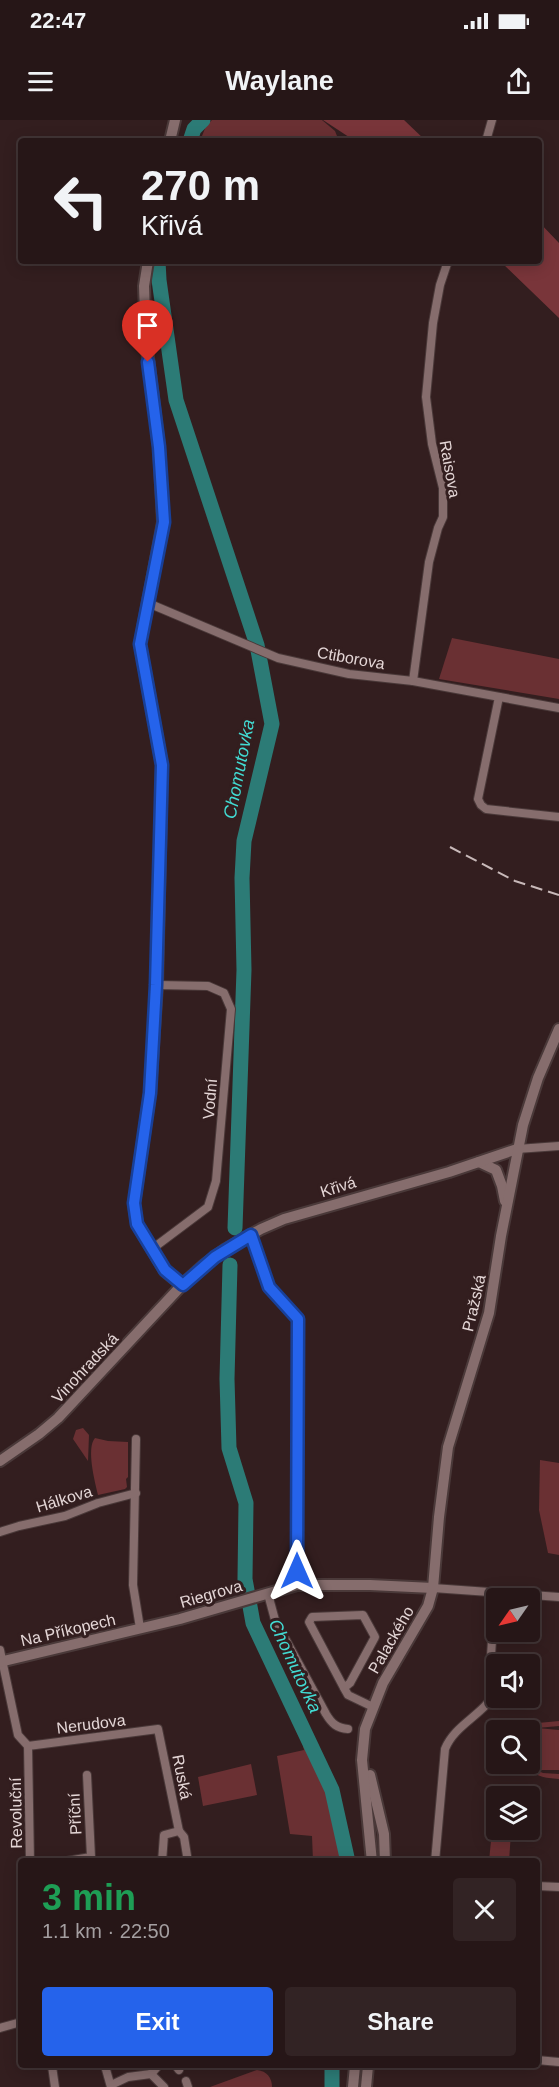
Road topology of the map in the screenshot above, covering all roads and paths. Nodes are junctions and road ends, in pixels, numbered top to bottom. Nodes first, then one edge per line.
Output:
1 (175, 120) edge
2 (492, 120) edge
3 (171, 138) edge
4 (487, 138) edge
5 (148, 264) edge
6 (447, 264) edge
7 (148, 603) junction
8 (413, 681) junction
9 (499, 697) junction
10 (559, 708) edge
11 (559, 817) edge
12 (156, 985) junction
13 (559, 1029) edge
14 (559, 1146) edge
15 (517, 1149) junction
16 (479, 1162) junction
17 (506, 1207) junction
18 (251, 1235) junction
19 (153, 1249) junction
20 (183, 1285) junction
21 (136, 1438) dead end
22 (0, 1461) edge
23 (136, 1493) junction
24 (0, 1533) edge
25 (297, 1585) junction
26 (433, 1588) junction
27 (486, 1591) edge
28 (262, 1595) junction
29 (540, 1596) edge
30 (559, 1597) edge
31 (140, 1628) junction
32 (1, 1659) edge
33 (344, 1688) junction
34 (486, 1706) edge
35 (373, 1707) junction
36 (158, 1729) joint
37 (348, 1729) dead end
38 (28, 1746) junction
39 (364, 1746) junction
40 (87, 1775) dead end
41 (179, 1831) junction
42 (30, 1858) edge
43 (85, 1858) edge
44 (162, 1858) edge
45 (187, 1858) edge
46 (372, 1858) edge
47 (386, 1858) edge
48 (435, 1858) edge
49 (540, 1886) edge
50 (559, 1887) edge
51 (18, 2023) edge
52 (0, 2028) edge
53 (540, 2060) edge
54 (559, 2062) edge
55 (51, 2068) edge
56 (106, 2068) edge
57 (156, 2068) edge
58 (355, 2068) edge
59 (368, 2068) edge
60 (151, 2074) junction
61 (111, 2086) edge
62 (55, 2087) edge
63 (164, 2087) edge
64 (353, 2087) edge
65 (366, 2087) edge

1 - 3 street
2 - 4 street
5 - 7 street
6 - 8 street, Raisova
7 - 8 street, Ctiborova
7 - 12 street
8 - 9 street, Ctiborova
9 - 10 street, Ctiborova
9 - 11 street
12 - 19 street
12 - 19 street, Vodní
13 - 15 street, Pražská
14 - 15 street
15 - 16 street, Křivá
15 - 17 street, Pražská
16 - 17 street
16 - 18 street, Křivá
17 - 26 street, Pražská
18 - 20 street, Křivá
18 - 25 street
19 - 20 street
20 - 22 street, Vinohradská
21 - 23 street
23 - 24 street, Hálkova
23 - 31 street
25 - 26 street, Riegrova
25 - 28 street, Riegrova
26 - 27 street
26 - 35 street, Palackého
28 - 31 street, Riegrova
28 - 37 street
29 - 30 street
31 - 32 street, Na Příkopech
32 - 38 street, Revoluční
33 - 33 street, Palackého
33 - 35 street, Palackého
34 - 48 street
35 - 39 street, Palackého
36 - 38 street, Nerudova
36 - 41 street, Ruská
38 - 42 street, Revoluční
39 - 46 street, Palackého
39 - 47 street, Palackého
40 - 43 street, Příční
41 - 44 street
41 - 45 street, Ruská
49 - 50 street
51 - 52 street
53 - 54 street
55 - 62 street
56 - 61 street
57 - 60 street
58 - 64 street
59 - 65 street
60 - 61 street
60 - 63 street

